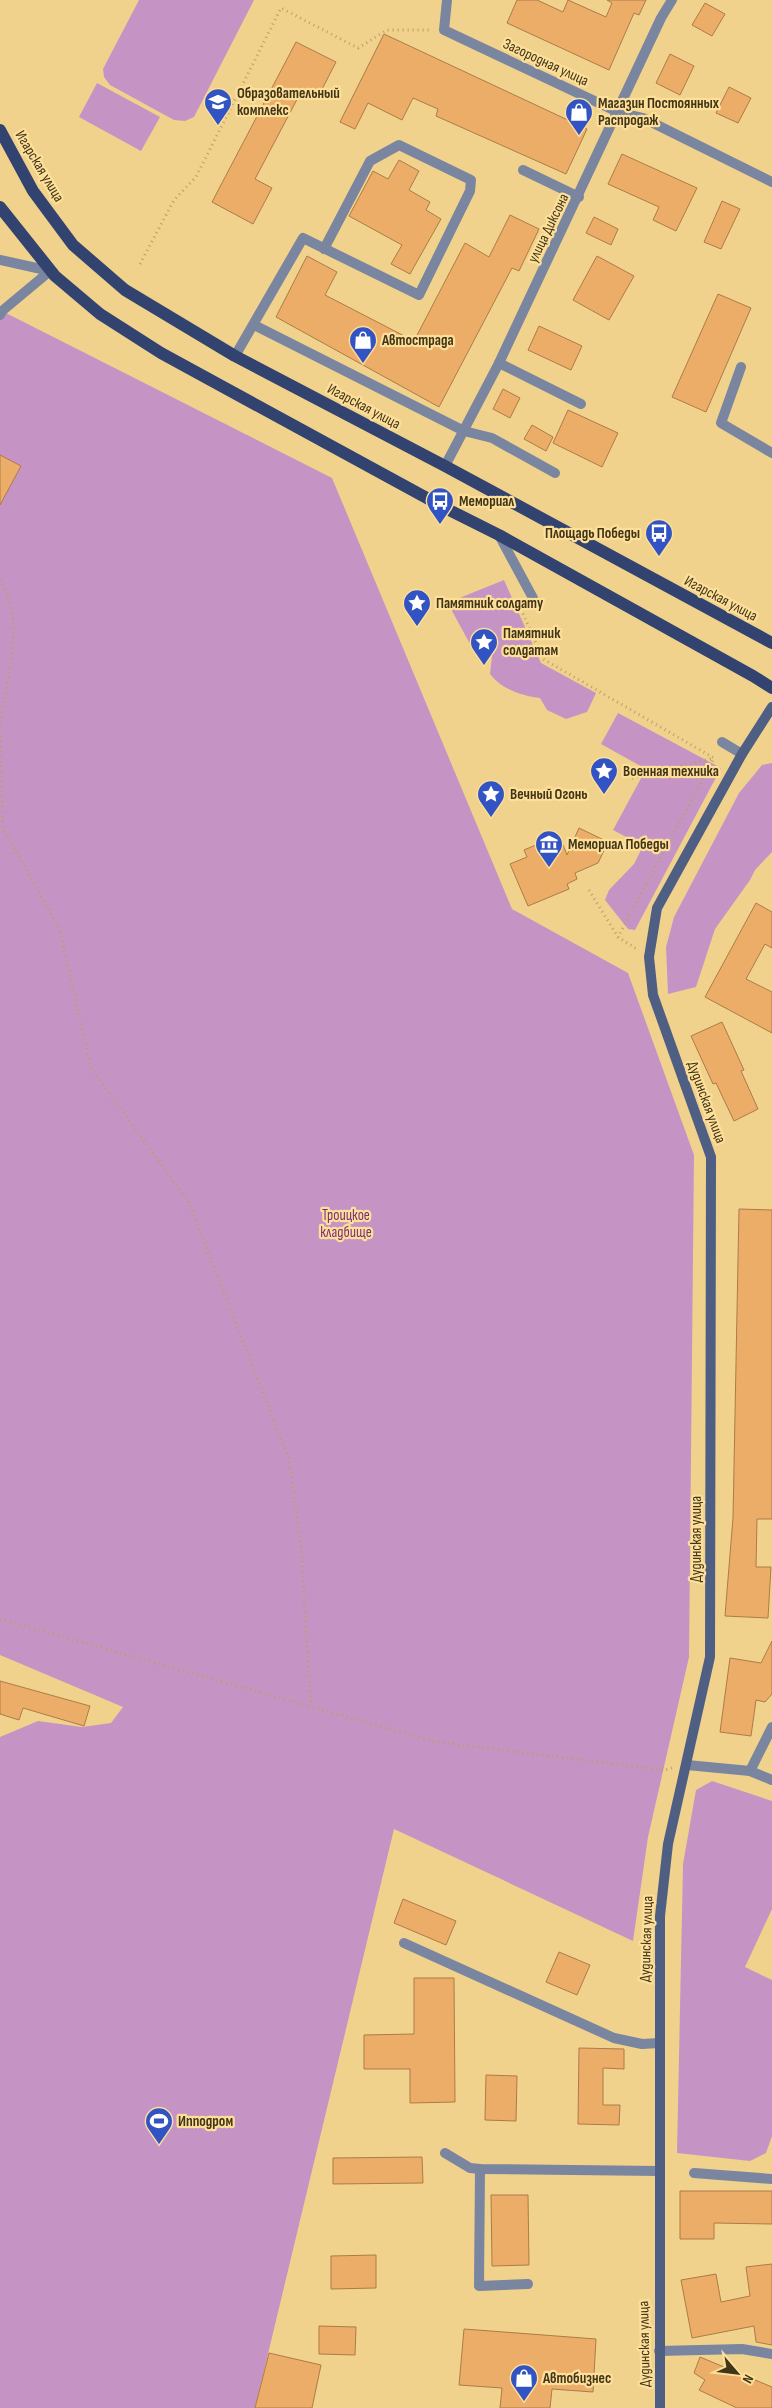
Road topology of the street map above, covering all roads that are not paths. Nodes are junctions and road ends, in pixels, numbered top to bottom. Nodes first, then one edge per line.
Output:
1 (447, 0) edge
2 (672, 0) edge
3 (618, 112) junction
4 (0, 130) edge
5 (523, 170) dead end
6 (772, 182) edge
7 (579, 197) junction
8 (0, 207) edge
9 (324, 249) junction
10 (0, 260) edge
11 (50, 271) junction
12 (0, 316) edge
13 (254, 325) junction
14 (235, 356) junction
15 (499, 363) junction
16 (741, 367) dead end
17 (582, 404) dead end
18 (464, 431) junction
19 (772, 453) edge
20 (445, 466) junction
21 (555, 473) dead end
22 (499, 535) junction
23 (533, 598) dead end
24 (772, 643) edge
25 (772, 688) edge
26 (772, 707) edge
27 (722, 742) dead end
28 (742, 754) junction
29 (772, 1727) edge
30 (688, 1765) junction
31 (750, 1771) junction
32 (772, 1780) edge
33 (404, 1943) dead end
34 (659, 2043) junction
35 (445, 2153) dead end
36 (480, 2170) junction
37 (659, 2171) junction
38 (694, 2173) dead end
39 (772, 2179) edge
40 (528, 2284) dead end
41 (659, 2351) junction
42 (772, 2354) edge
43 (660, 2408) edge

1 - 3 street, Загородная улица
2 - 3 street, улица Диксона
3 - 6 street, Загородная улица
3 - 7 street, улица Диксона
4 - 14 main road, Игарская улица
5 - 7 street
7 - 15 street, улица Диксона
8 - 11 main road
9 - 9 street
9 - 13 street
10 - 11 street
11 - 12 street
11 - 22 main road
13 - 14 street
13 - 18 street
14 - 20 main road, Игарская улица
15 - 17 street
15 - 18 street, улица Диксона
16 - 19 street
18 - 20 street, улица Диксона
18 - 21 street
20 - 24 main road, Игарская улица
22 - 23 street
22 - 25 main road
26 - 28 street, Дудинская улица
27 - 28 street
28 - 30 street, Дудинская улица
29 - 31 street
30 - 31 street
30 - 34 street, Дудинская улица
31 - 32 street
33 - 34 street
34 - 37 street, Дудинская улица
35 - 36 street
36 - 37 street
36 - 40 street
37 - 41 street, Дудинская улица
38 - 39 street
41 - 42 street
41 - 43 street, Дудинская улица

